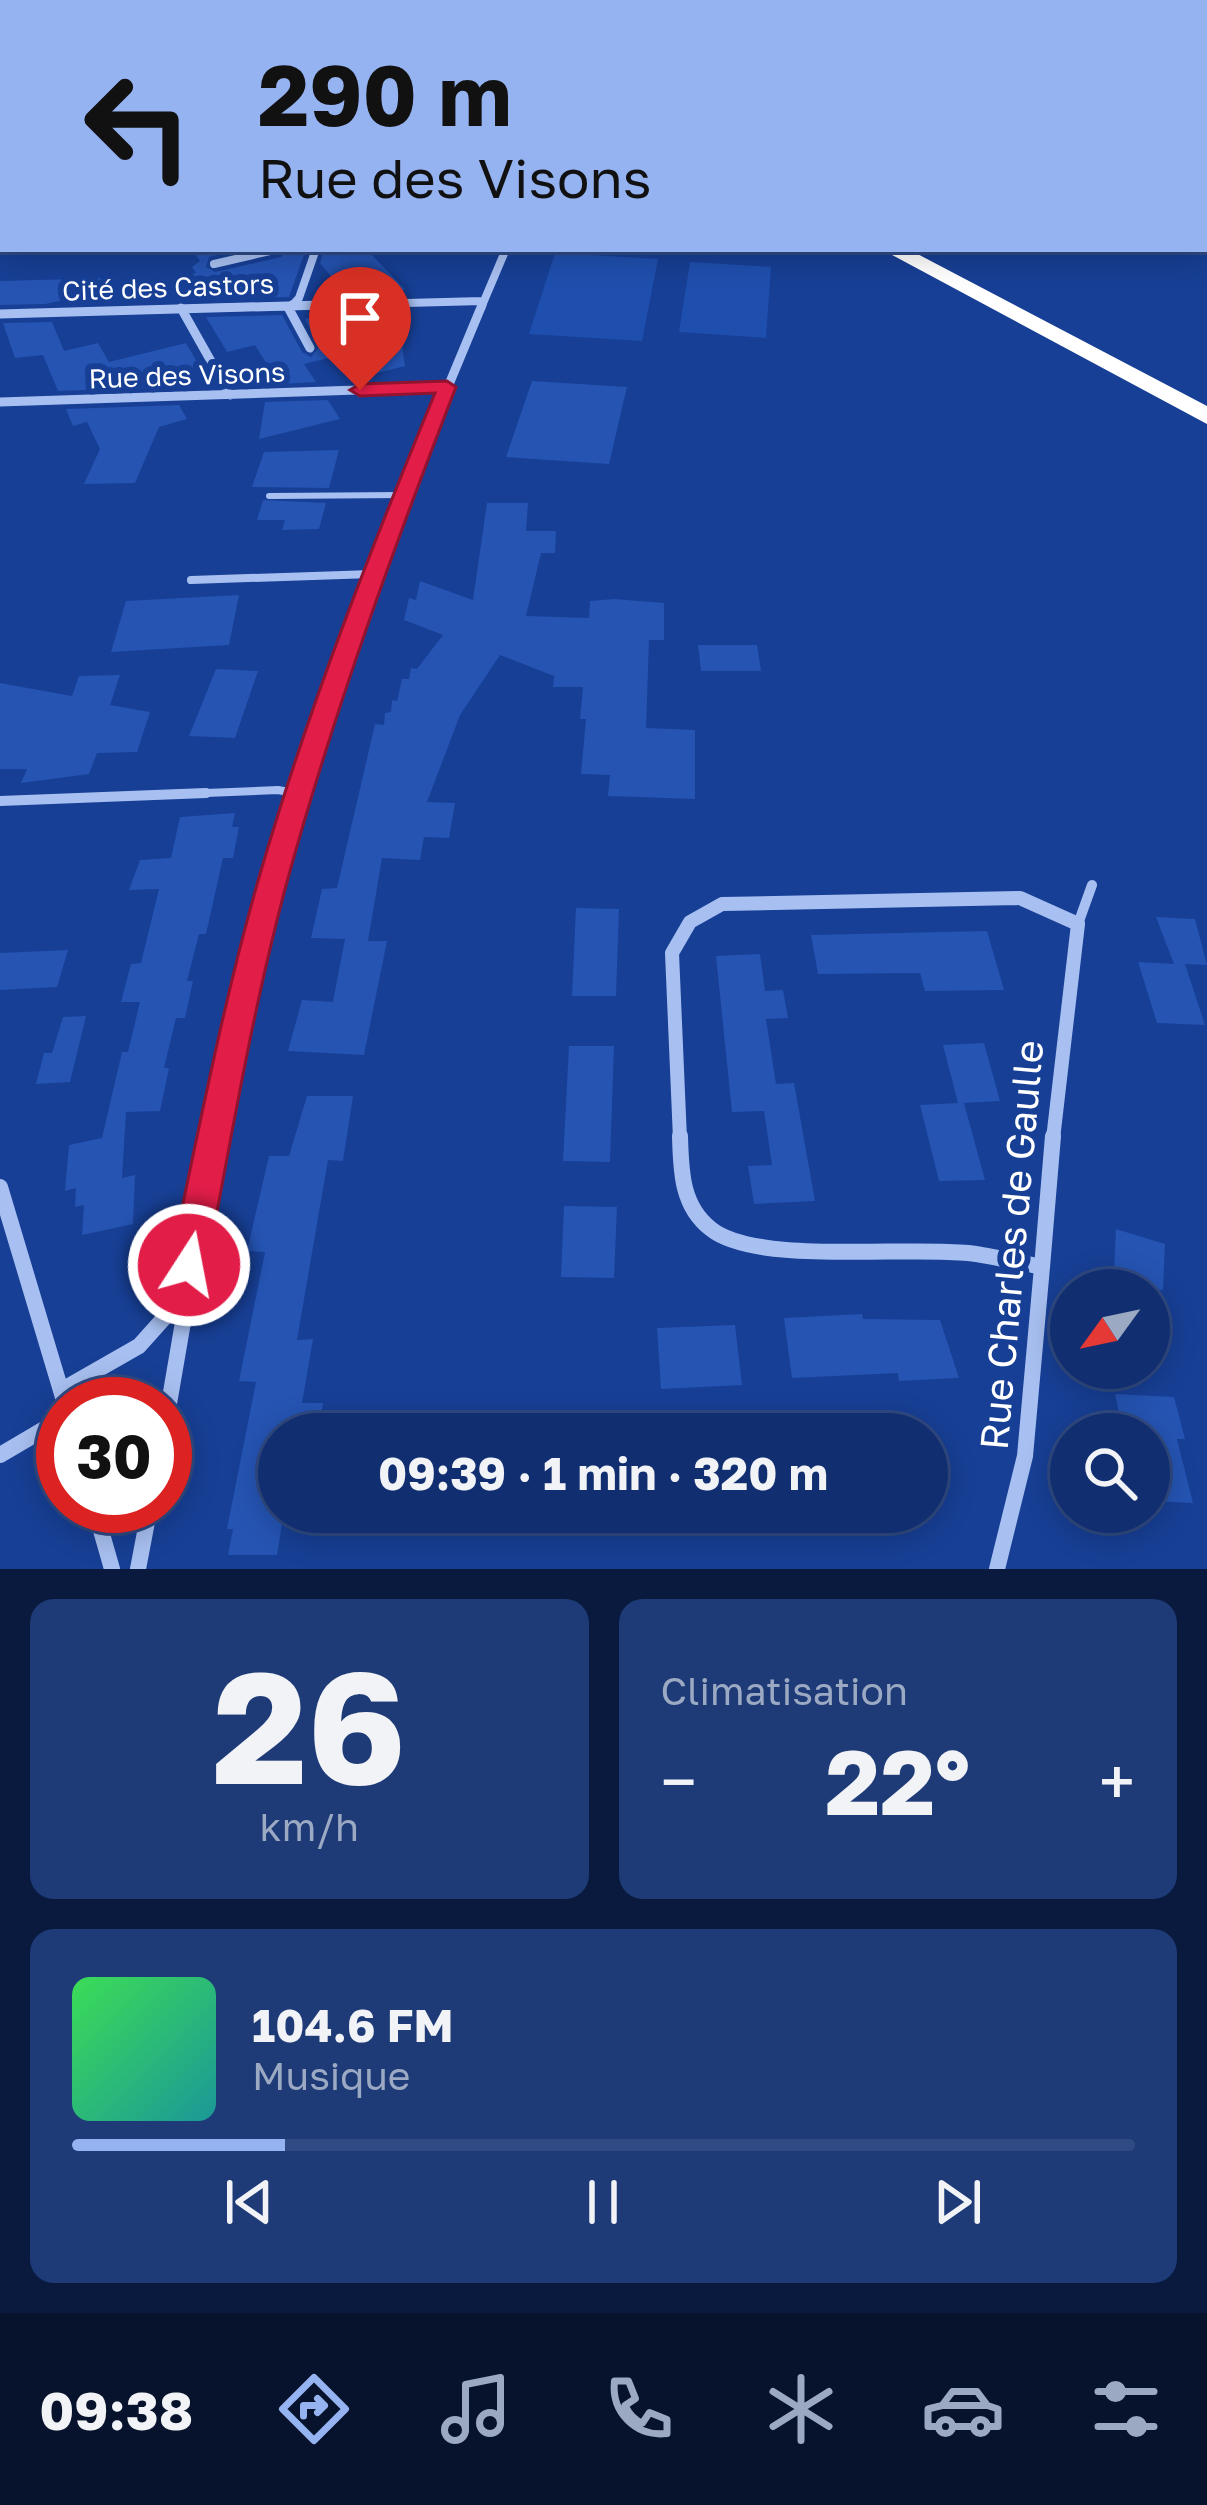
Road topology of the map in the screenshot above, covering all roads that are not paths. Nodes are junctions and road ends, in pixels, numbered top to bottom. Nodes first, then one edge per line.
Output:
1 (266, 252) edge
2 (315, 252) edge
3 (505, 252) edge
4 (898, 252) edge
5 (928, 252) edge
6 (214, 264) dead end
7 (482, 301) junction
8 (293, 304) junction
9 (181, 308) junction
10 (0, 314) edge
11 (310, 348) dead end
12 (447, 387) junction
13 (230, 395) junction
14 (1207, 397) edge
15 (0, 402) edge
16 (1207, 416) edge
17 (402, 495) junction
18 (269, 496) dead end
19 (372, 574) junction
20 (191, 580) dead end
21 (300, 794) junction
22 (0, 801) edge
23 (1092, 884) dead end
24 (1078, 924) junction
25 (0, 1187) edge
26 (1042, 1267) junction
27 (182, 1298) junction
28 (58, 1377) edge
29 (93, 1377) edge
30 (174, 1377) edge
31 (36, 1434) edge
32 (0, 1455) edge
33 (102, 1533) edge
34 (145, 1533) edge
35 (112, 1569) edge
36 (138, 1569) edge
37 (998, 1569) edge

1 - 6 street
2 - 8 street
3 - 7 street
4 - 16 highway
5 - 14 highway
7 - 8 street, Cité des Castors
7 - 12 street
8 - 9 street, Cité des Castors
8 - 11 street
9 - 10 street, Cité des Castors
9 - 13 street
12 - 13 street, Rue des Visons
12 - 17 street
13 - 15 street, Rue des Visons
17 - 18 lane
17 - 19 street
19 - 20 lane
19 - 21 street
21 - 22 lane
21 - 27 street
23 - 24 lane
24 - 26 street, Rue Charles de Gaulle
24 - 26 street
25 - 28 street
26 - 37 street, Rue Charles de Gaulle
27 - 29 street
27 - 30 street
31 - 32 street
33 - 35 street
34 - 36 street

